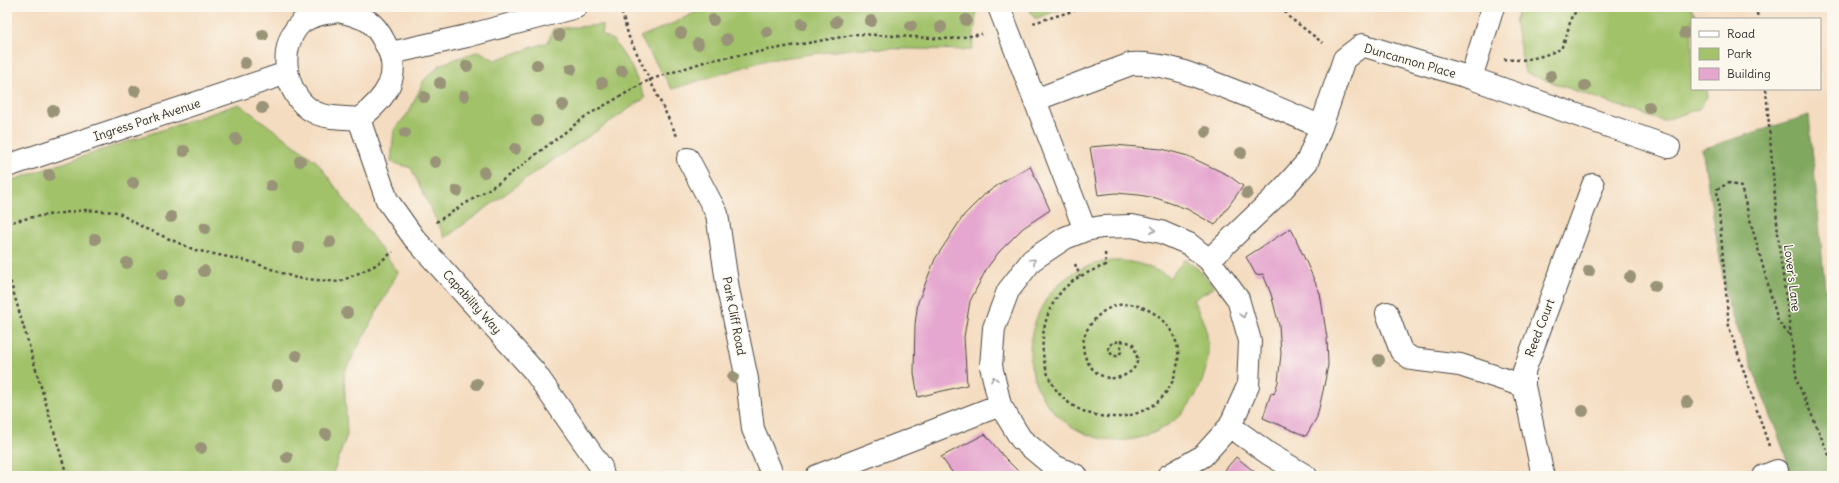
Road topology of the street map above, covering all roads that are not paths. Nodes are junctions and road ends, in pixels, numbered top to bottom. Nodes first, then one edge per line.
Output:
1 (576, 7) edge
2 (1000, 7) edge
3 (1493, 7) edge
4 (319, 10) edge
5 (391, 53) junction
6 (287, 73) junction
7 (1471, 78) junction
8 (1034, 100) junction
9 (359, 119) junction
10 (1321, 127) junction
11 (1669, 148) dead end
12 (688, 160) road end
13 (7, 166) edge
14 (1594, 185) dead end
15 (1094, 229) junction
16 (1209, 260) junction
17 (1387, 313) dead end
18 (1524, 386) junction
19 (1000, 405) junction
20 (1230, 426) junction
21 (603, 476) edge
22 (773, 476) edge
23 (817, 476) edge
24 (1077, 476) edge
25 (1168, 476) edge
26 (1306, 476) edge
27 (1543, 476) edge

1 - 5 street
2 - 8 street
3 - 7 street
4 - 5 street
4 - 6 street
5 - 9 street
6 - 9 street
6 - 13 street, Ingress Park Avenue
7 - 10 street, Duncannon Place
7 - 11 street, Duncannon Place
8 - 10 street
8 - 15 street
9 - 21 street, Capability Way
10 - 16 street
12 - 22 street, Park Cliff Road
14 - 18 street, Reed Court
15 -> 16 street
19 -> 15 street
16 -> 20 street
17 - 18 street
18 - 27 street, Reed Court
19 - 23 street
19 - 24 street
20 - 25 street
20 - 26 street

